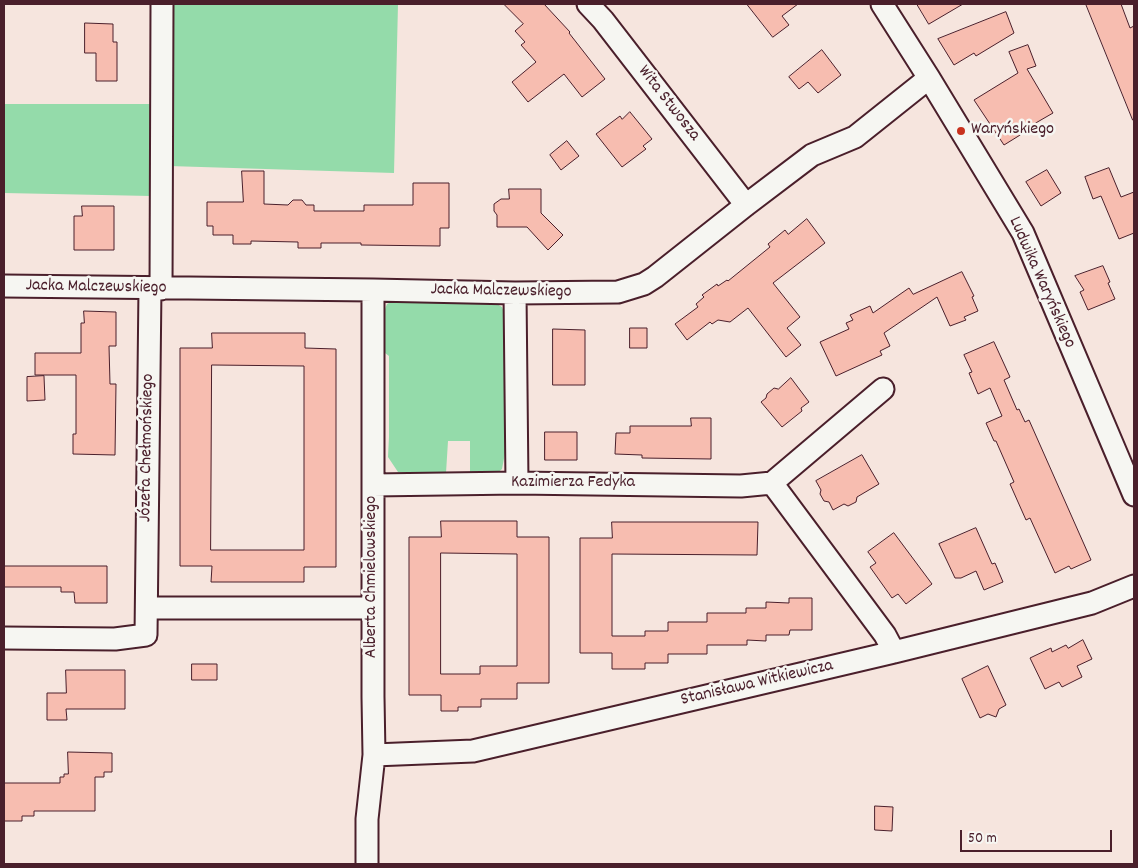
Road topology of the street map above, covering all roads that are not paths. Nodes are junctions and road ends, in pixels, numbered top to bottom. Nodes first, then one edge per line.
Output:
1 (162, 4) edge
2 (588, 4) edge
3 (882, 4) edge
4 (929, 78) junction
5 (746, 205) junction
6 (4, 286) edge
7 (155, 289) junction
8 (373, 290) junction
9 (515, 293) junction
10 (883, 389) dead end
11 (517, 483) junction
12 (772, 483) junction
13 (373, 485) junction
14 (1134, 495) edge
15 (1134, 586) edge
16 (147, 608) junction
17 (373, 608) junction
18 (4, 638) edge
19 (894, 652) junction
20 (374, 755) junction
21 (367, 864) edge

1 - 7 street, Józefa Chełmońskiego
2 - 5 street, Wita Stwosza
3 - 4 street, Ludwika Waryńskiego
4 - 5 street, Jacka Malczewskiego
4 - 14 street, Ludwika Waryńskiego
5 - 9 street, Jacka Malczewskiego
6 - 7 street, Jacka Malczewskiego
7 - 8 street, Jacka Malczewskiego
7 - 16 street, Józefa Chełmońskiego
8 - 9 street, Jacka Malczewskiego
8 - 13 street, Alberta Chmielowskiego
9 - 11 street
10 - 12 street
11 - 12 street, Kazimierza Fedyka
11 - 13 street, Kazimierza Fedyka
12 - 19 street
13 - 17 street, Alberta Chmielowskiego
15 - 19 street, Stanisława Witkiewicza
16 - 17 street
16 - 18 street, Józefa Chełmońskiego
17 - 20 street, Alberta Chmielowskiego
19 - 20 street, Stanisława Witkiewicza
20 - 21 street, Alberta Chmielowskiego

